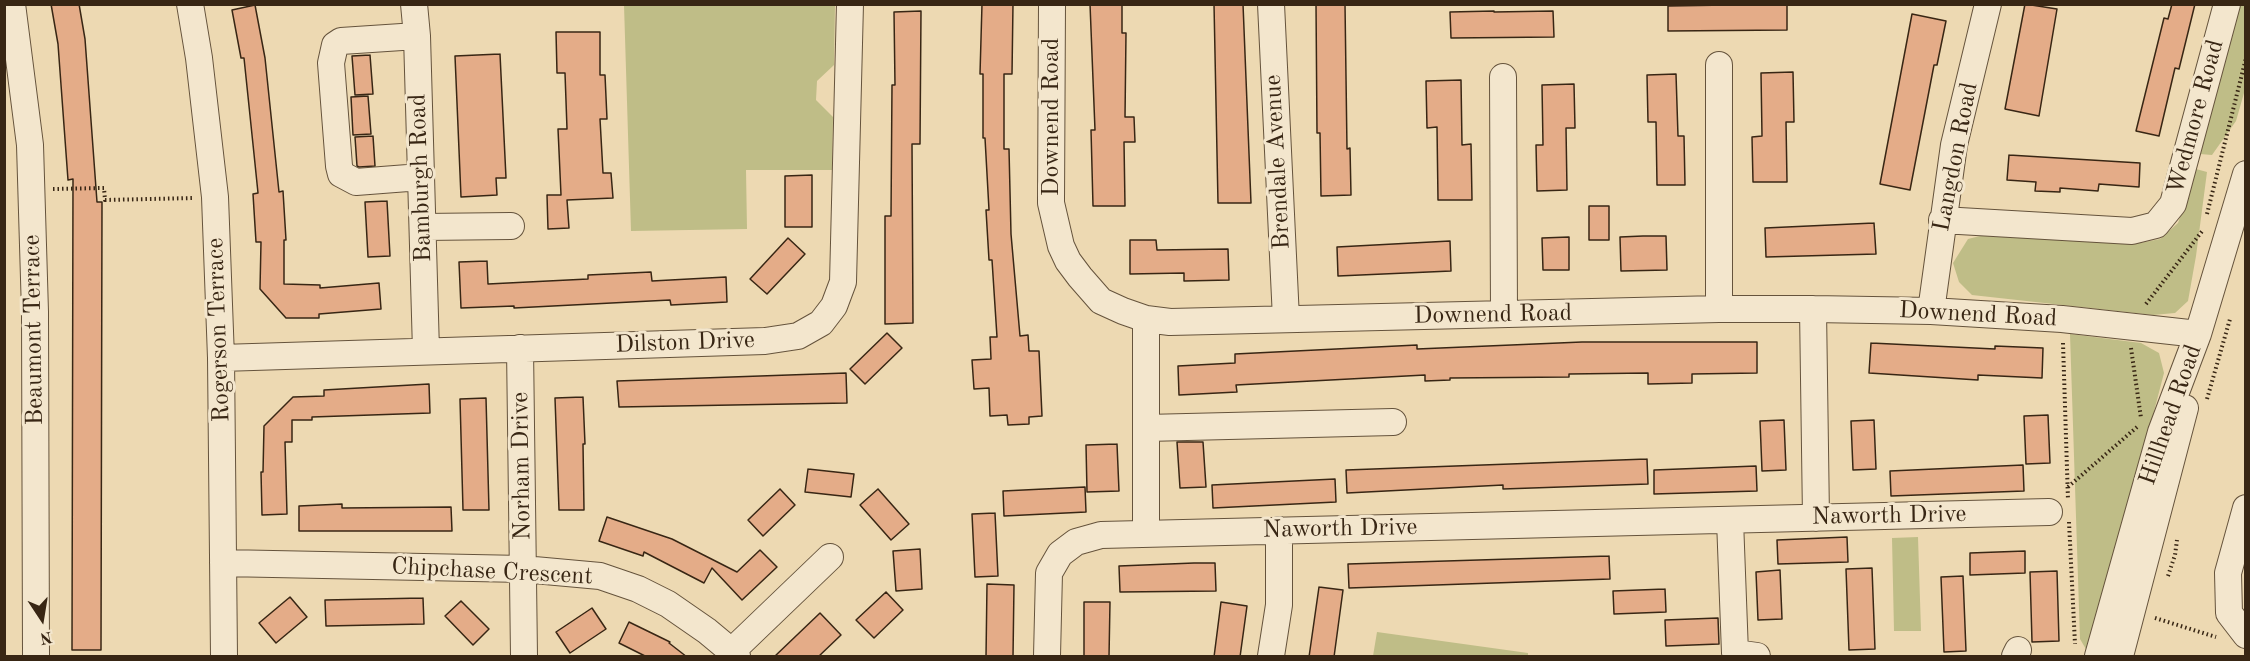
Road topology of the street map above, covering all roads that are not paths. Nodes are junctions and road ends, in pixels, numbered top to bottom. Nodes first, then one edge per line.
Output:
1 (12, 4) edge
2 (190, 4) edge
3 (414, 4) edge
4 (850, 4) edge
5 (1052, 4) edge
6 (1271, 4) edge
7 (1988, 4) edge
8 (2227, 4) edge
9 (417, 36) junction
10 (1719, 65) dead end
11 (1503, 77) dead end
12 (2246, 174) edge
13 (421, 177) junction
14 (1942, 220) junction
15 (423, 226) junction
16 (511, 226) dead end
17 (1719, 309) junction
18 (1813, 309) junction
19 (1931, 311) junction
20 (1504, 314) junction
21 (1146, 319) junction
22 (1286, 319) junction
23 (2198, 334) junction
24 (520, 348) junction
25 (426, 351) junction
26 (221, 358) junction
27 (1393, 422) dead end
28 (1146, 428) junction
29 (2246, 508) edge
30 (2062, 514) road end
31 (1816, 518) junction
32 (1730, 520) junction
33 (1279, 530) junction
34 (1146, 534) junction
35 (830, 557) dead end
36 (223, 563) junction
37 (523, 569) junction
38 (2235, 637) edge
39 (735, 654) edge
40 (36, 657) edge
41 (224, 657) edge
42 (524, 657) edge
43 (1047, 657) edge
44 (1271, 657) edge
45 (1757, 657) edge
46 (2098, 657) edge
47 (2120, 657) edge

1 - 40 street, Beaumont Terrace
2 - 26 street, Rogerson Terrace
3 - 9 street, Bamburgh Road
4 - 24 street, Dilston Drive
5 - 21 street, Downend Road
6 - 22 street, Brendale Avenue
7 - 14 street, Langdon Road
8 - 14 street, Wedmore Road
9 - 13 street, Bamburgh Road
9 - 13 street
10 - 17 street
11 - 20 street
12 - 23 street, Hillhead Road
13 - 15 street, Bamburgh Road
14 - 19 street, Langdon Road
15 - 16 street
15 - 25 street, Bamburgh Road
17 - 18 street, Downend Road
17 - 20 street, Downend Road
18 - 19 street, Downend Road
18 - 31 street
19 - 23 street, Downend Road
20 - 22 street, Downend Road
21 - 22 street, Downend Road
21 - 28 street
23 - 46 street, Hillhead Road
23 - 47 street
24 - 25 street, Dilston Drive
24 - 37 street, Norham Drive
25 - 26 street, Dilston Drive
26 - 36 street, Rogerson Terrace
27 - 28 street
28 - 34 street
29 - 38 street
30 - 31 street, Naworth Drive
31 - 32 street, Naworth Drive
32 - 33 street, Naworth Drive
32 - 45 street
33 - 34 street, Naworth Drive
33 - 44 street
34 - 43 street, Naworth Drive
35 - 39 street
36 - 37 street, Chipchase Crescent
36 - 41 street, Rogerson Terrace
37 - 39 street, Chipchase Crescent
37 - 42 street, Norham Drive

